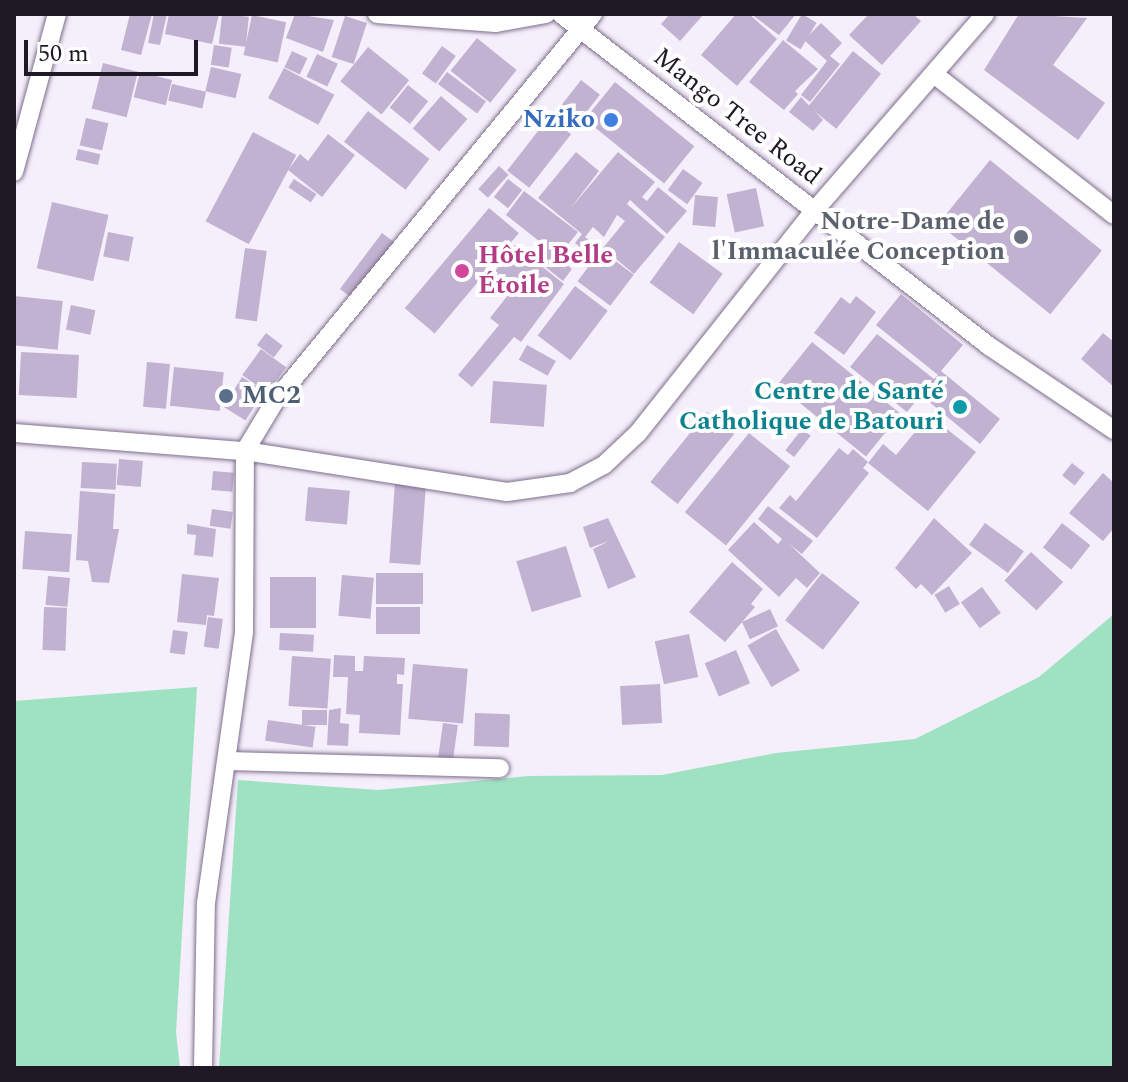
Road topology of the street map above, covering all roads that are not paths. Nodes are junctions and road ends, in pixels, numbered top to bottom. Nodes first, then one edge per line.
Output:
1 (57, 14) edge
2 (377, 14) edge
3 (546, 14) edge
4 (561, 14) edge
5 (982, 16) edge
6 (588, 21) edge
7 (935, 75) junction
8 (14, 172) edge
9 (814, 211) junction
10 (1114, 215) edge
11 (1114, 430) edge
12 (14, 433) edge
13 (245, 451) junction
14 (227, 761) junction
15 (500, 768) dead end
16 (203, 1068) edge

1 - 8 street
2 - 3 street
4 - 6 street, Mango Tree Road
5 - 7 street
6 - 9 street, Mango Tree Road
6 - 13 street
7 - 9 street
7 - 10 street
9 - 11 street, Mango Tree Road
9 - 13 street
12 - 13 street
13 - 14 street
14 - 15 street
14 - 16 street

